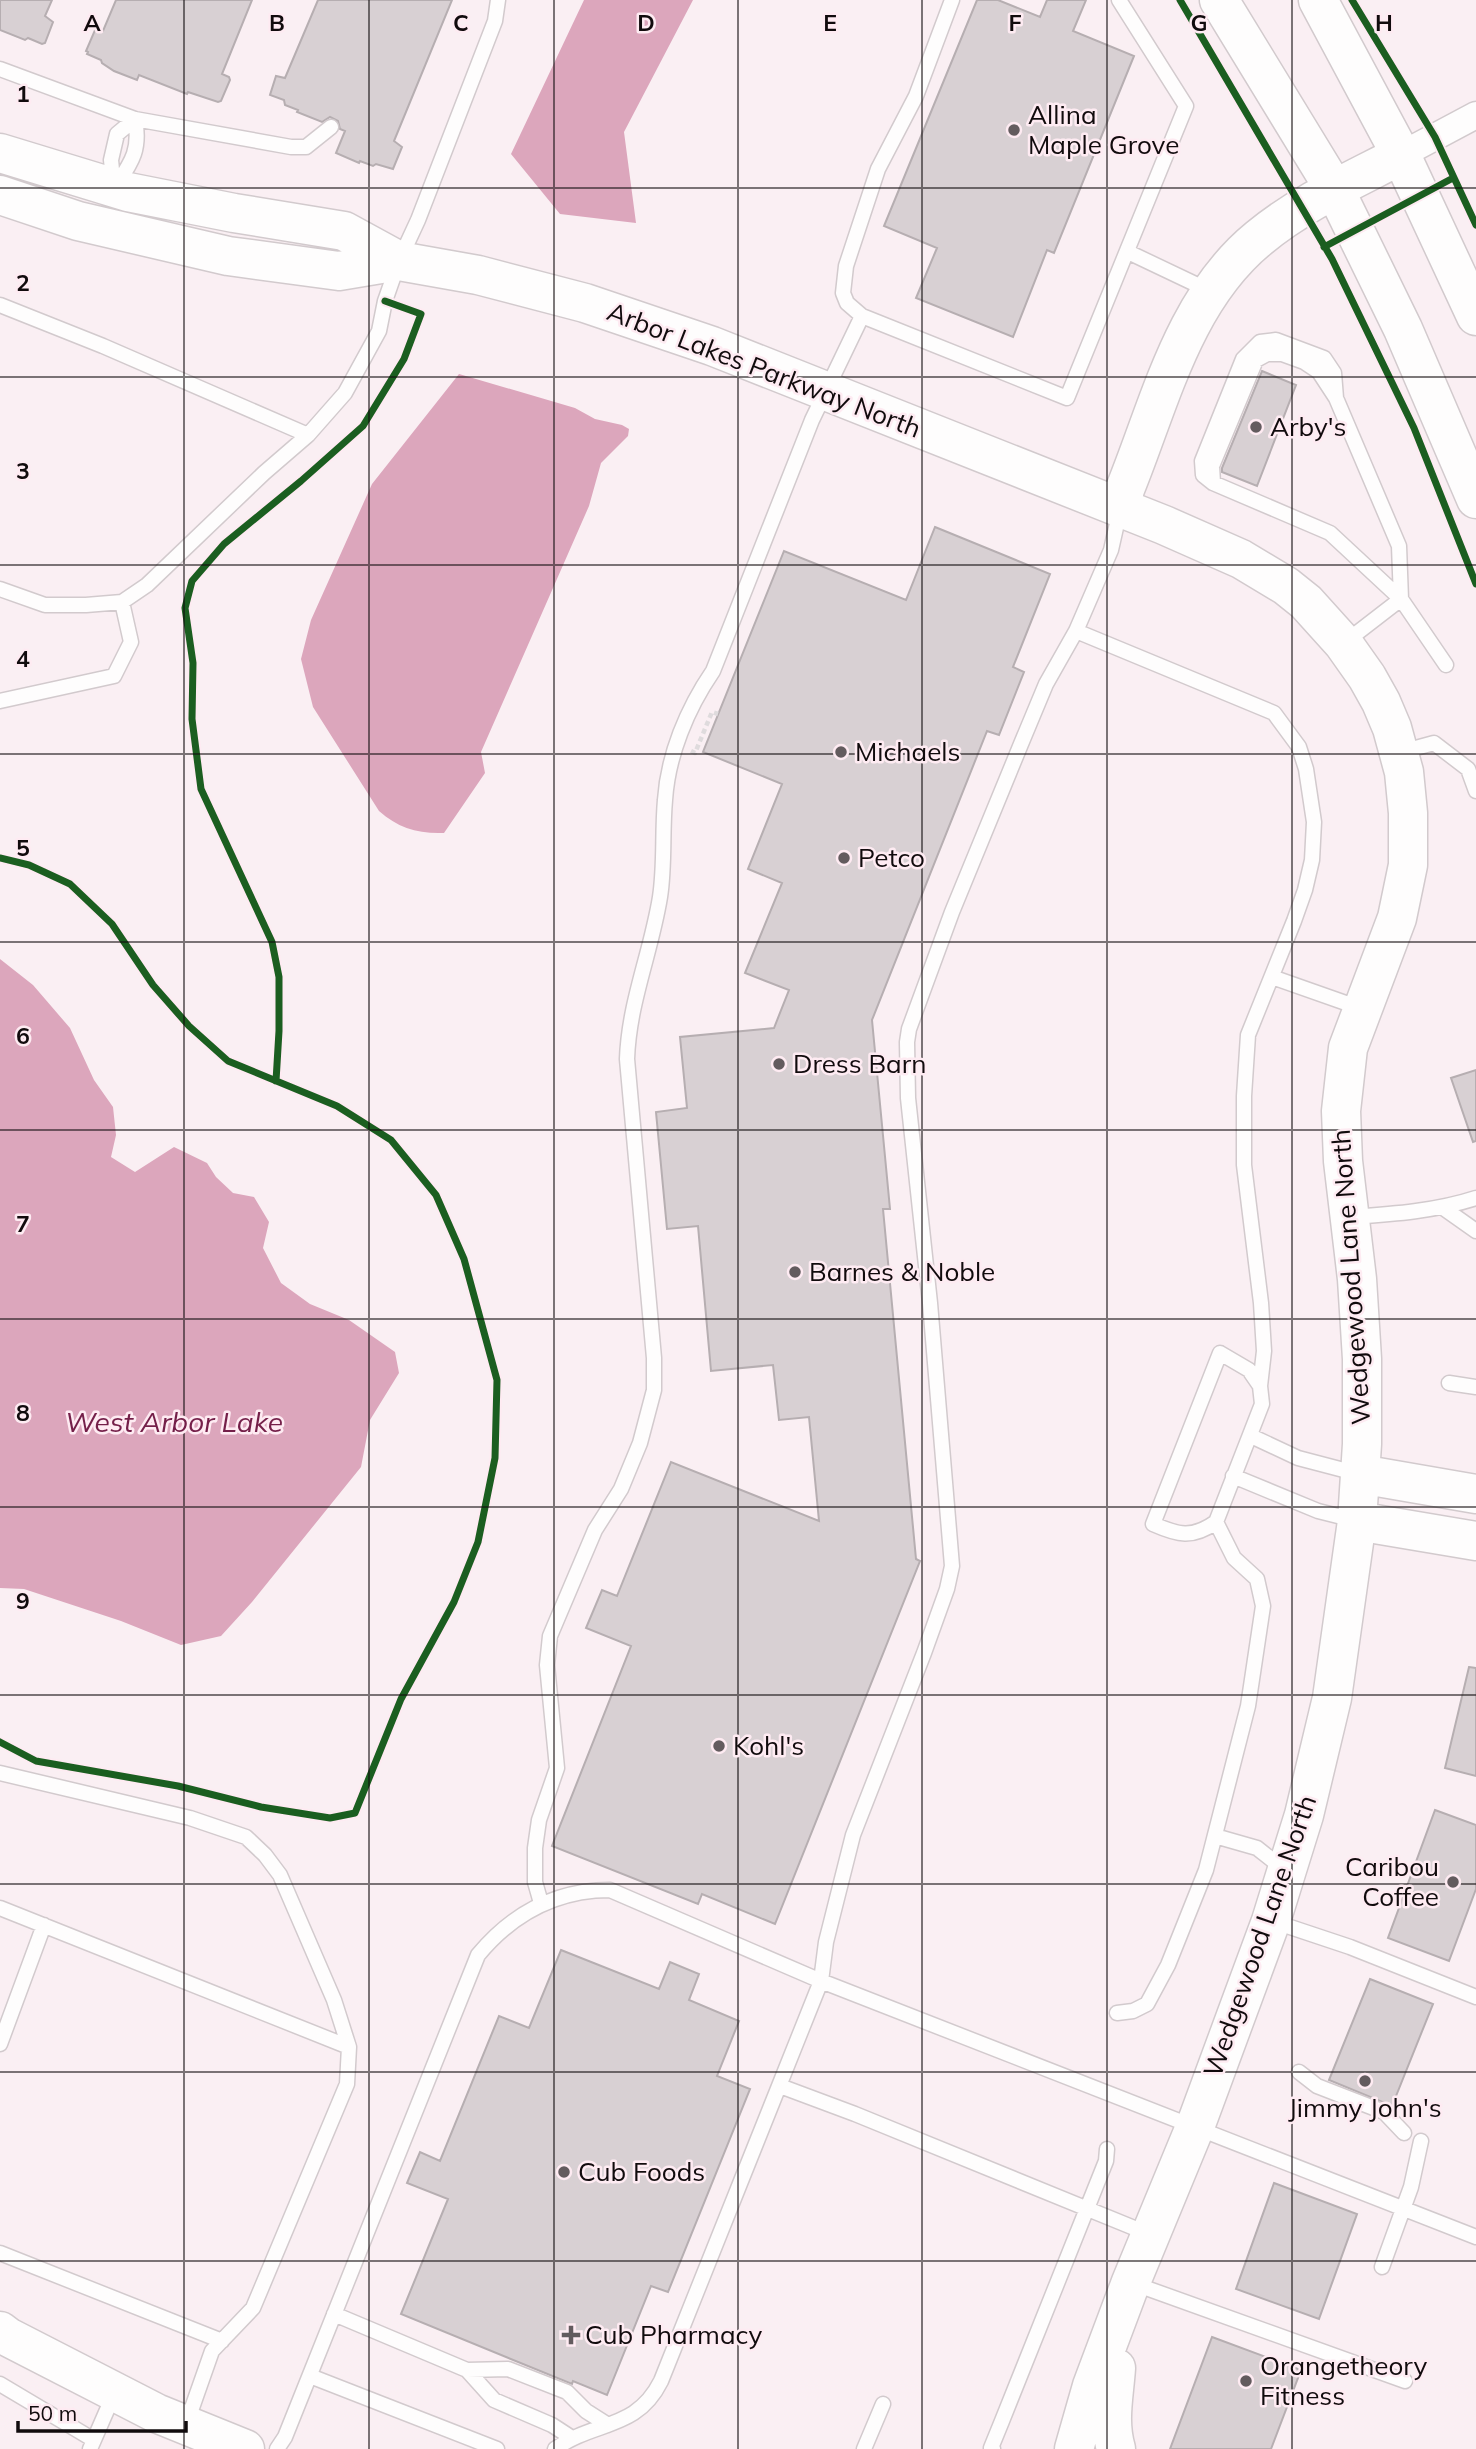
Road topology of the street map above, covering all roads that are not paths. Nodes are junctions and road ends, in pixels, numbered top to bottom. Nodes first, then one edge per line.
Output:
1 (498, 0) edge
2 (952, 0) edge
3 (1119, 0) edge
4 (1219, 0) edge
5 (1318, 0) edge
6 (0, 69) edge
7 (1476, 116) edge
8 (135, 119) junction
9 (331, 127) dead end
10 (0, 153) edge
11 (1401, 155) junction
12 (1335, 190) junction
13 (0, 195) edge
14 (109, 208) junction
15 (1128, 252) junction
16 (399, 261) junction
17 (1211, 292) junction
18 (0, 305) edge
19 (862, 316) junction
20 (1476, 316) edge
21 (826, 392) junction
22 (308, 435) junction
23 (1476, 499) edge
24 (1121, 508) junction
25 (0, 589) edge
26 (1401, 599) junction
27 (122, 601) junction
28 (1076, 631) junction
29 (1343, 643) junction
30 (1446, 665) dead end
31 (0, 701) edge
32 (1399, 752) junction
33 (1476, 791) edge
34 (1272, 976) junction
35 (1361, 1009) junction
36 (1476, 1198) edge
37 (1441, 1208) junction
38 (1351, 1217) junction
39 (1476, 1231) edge
40 (1449, 1383) dead end
41 (1260, 1386) junction
42 (1476, 1387) edge
43 (1251, 1436) junction
44 (1360, 1474) junction
45 (1233, 1476) junction
46 (1476, 1494) edge
47 (1357, 1521) junction
48 (1216, 1522) junction
49 (1476, 1541) edge
50 (0, 1773) edge
51 (1215, 1836) junction
52 (1287, 1871) junction
53 (541, 1903) junction
54 (0, 1908) edge
55 (1271, 1920) junction
56 (44, 1925) junction
57 (821, 1981) junction
58 (1476, 1997) edge
59 (1117, 2013) dead end
60 (0, 2044) edge
61 (349, 2047) junction
62 (1299, 2072) dead end
63 (780, 2086) junction
64 (1195, 2127) junction
65 (1404, 2133) dead end
66 (1421, 2141) dead end
67 (1107, 2149) dead end
68 (1087, 2208) junction
69 (1404, 2208) junction
70 (1151, 2234) junction
71 (1476, 2236) edge
72 (0, 2253) edge
73 (1382, 2267) dead end
74 (1125, 2300) junction
75 (334, 2314) junction
76 (0, 2331) edge
77 (222, 2341) junction
78 (467, 2370) junction
79 (310, 2376) junction
80 (1405, 2381) dead end
81 (0, 2384) edge
82 (114, 2392) junction
83 (883, 2404) dead end
84 (186, 2425) junction
85 (608, 2425) junction
86 (572, 2438) junction
87 (92, 2445) edge
88 (245, 2449) edge
89 (277, 2449) edge
90 (497, 2449) edge
91 (555, 2449) edge
92 (864, 2449) edge
93 (993, 2449) edge
94 (1074, 2449) edge
95 (1116, 2449) edge

1 - 16 lane
2 - 19 lane
3 - 15 lane
4 - 12 street
5 - 11 street
6 - 8 lane
7 - 11 street
8 - 9 lane
8 - 14 lane
8 - 14 lane
10 - 14 street, Arbor Lakes Parkway North
11 - 12 street
11 - 20 street
12 - 17 street
12 - 23 street
13 - 14 street, Arbor Lakes Parkway North
14 - 16 street, Arbor Lakes Parkway North
15 - 17 lane
15 - 19 lane
16 - 21 street, Arbor Lakes Parkway North
16 - 22 lane
17 - 24 street
18 - 22 lane
19 - 21 lane
21 - 24 street, Arbor Lakes Parkway North
21 - 53 lane
22 - 27 lane
24 - 28 lane
24 - 29 street, Wedgewood Lane North
25 - 27 lane
26 - 26 lane
26 - 29 lane
26 - 30 lane
27 - 31 lane
28 - 34 lane
28 - 57 lane
29 - 32 street, Wedgewood Lane North
32 - 33 lane
32 - 35 street, Wedgewood Lane North
34 - 35 lane
34 - 41 lane
35 - 38 street, Wedgewood Lane North
36 - 37 lane
37 - 38 lane
37 - 39 lane
38 - 44 street, Wedgewood Lane North
40 - 42 lane
41 - 43 lane
41 - 48 lane
43 - 44 lane
43 - 45 lane
44 - 46 street
44 - 47 street, Wedgewood Lane North
45 - 47 lane
45 - 48 lane
47 - 49 street
47 - 52 street, Wedgewood Lane North
48 - 51 lane
50 - 61 lane
51 - 52 lane
51 - 59 lane
52 - 55 street, Wedgewood Lane North
53 - 57 lane
53 - 75 lane
54 - 56 lane
55 - 58 lane
55 - 64 street, Wedgewood Lane North
56 - 60 lane
56 - 61 lane
57 - 63 lane
57 - 64 lane
61 - 77 lane
62 - 65 lane
63 - 68 lane
63 - 85 lane
64 - 69 lane
64 - 70 street, Wedgewood Lane North
66 - 69 lane
67 - 68 lane
68 - 70 lane
68 - 93 lane
69 - 71 lane
69 - 73 lane
70 - 74 street, Wedgewood Lane North
72 - 77 lane
74 - 80 lane
74 - 94 street, Wedgewood Lane North
74 - 95 street
75 - 78 lane
75 - 79 lane
76 - 82 street
77 - 84 lane
78 - 85 lane
78 - 86 lane
79 - 89 lane
79 - 90 lane
81 - 87 lane
82 - 84 street
82 - 87 lane
83 - 92 lane
84 - 88 street
85 - 86 lane
86 - 91 lane

